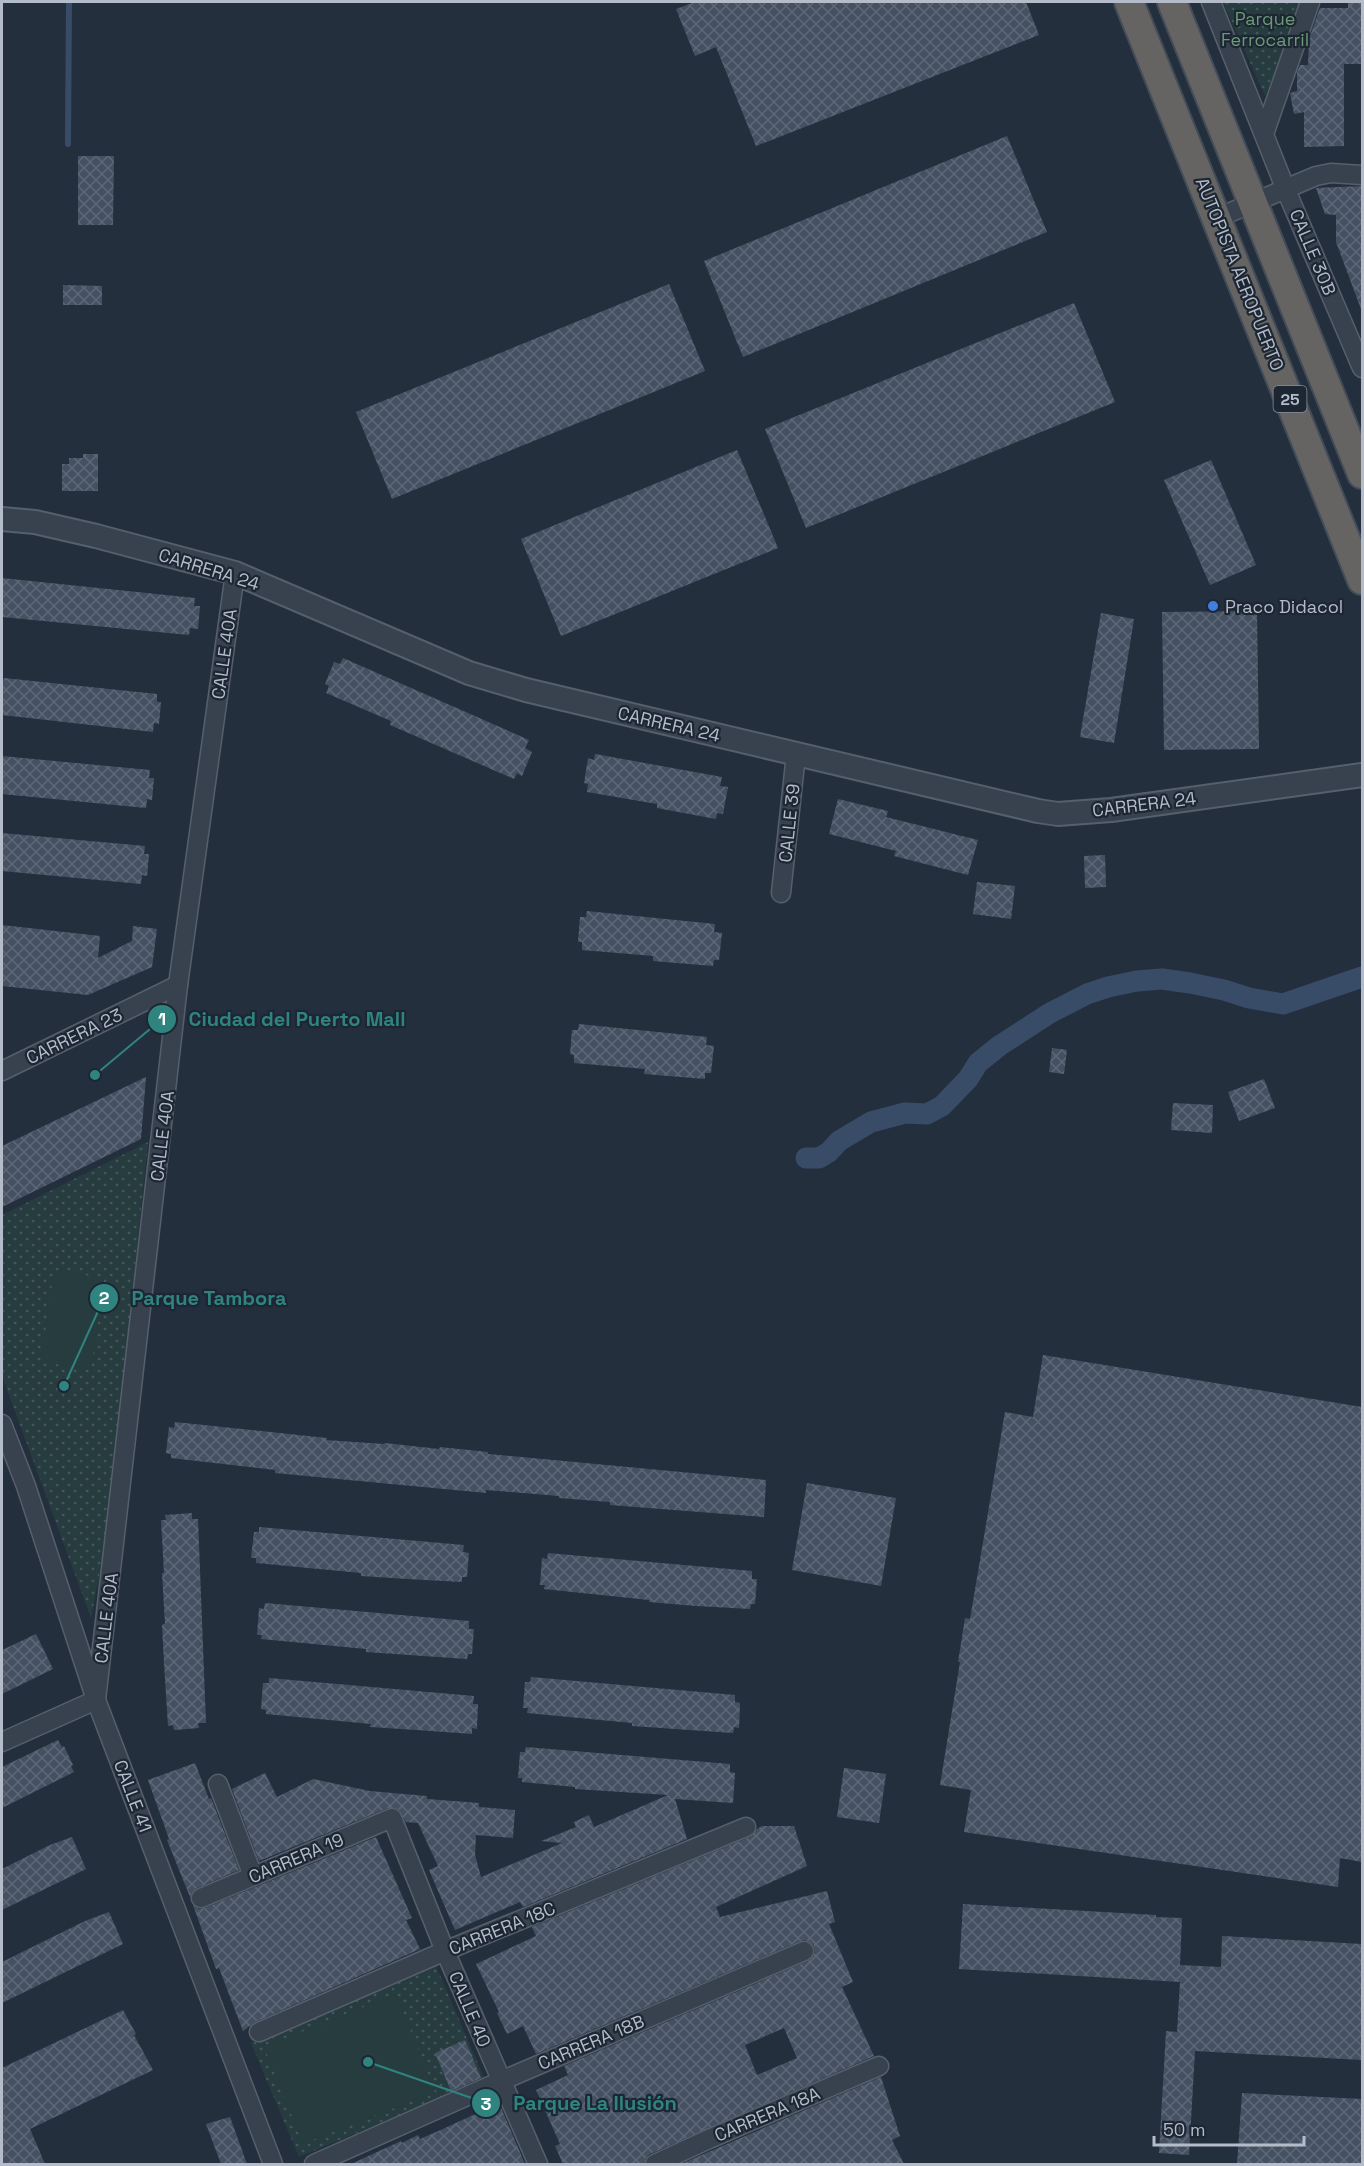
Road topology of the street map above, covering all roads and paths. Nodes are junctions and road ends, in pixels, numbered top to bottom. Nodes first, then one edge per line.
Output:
1 (1129, 2) edge
2 (1211, 2) edge
3 (1310, 2) edge
4 (1176, 3) edge
5 (1264, 134) junction
6 (1362, 174) edge
7 (1286, 190) junction
8 (1253, 203) junction
9 (1217, 218) junction
10 (1362, 368) edge
11 (1362, 474) edge
12 (2, 519) edge
13 (235, 573) junction
14 (1362, 580) edge
15 (796, 754) junction
16 (1360, 772) edge
17 (781, 893) dead end
18 (178, 985) junction
19 (2, 1071) edge
20 (2, 1424) edge
21 (96, 1700) junction
22 (2, 1742) edge
23 (218, 1784) dead end
24 (392, 1818) joint
25 (746, 1827) dead end
26 (253, 1876) junction
27 (201, 1898) dead end
28 (445, 1951) junction
29 (804, 1951) dead end
30 (259, 2032) dead end
31 (879, 2066) dead end
32 (501, 2081) junction
33 (273, 2164) edge
34 (314, 2164) edge
35 (538, 2164) edge
36 (655, 2164) edge

1 - 9 highway, AUTOPISTA AEROPUERTO / 25
2 - 5 street, CALLE 30B
3 - 5 street
4 - 8 highway, 25
5 - 7 street, CALLE 30B
6 - 7 street
7 - 8 street
7 - 10 street, CALLE 30B
8 - 9 street
8 - 11 highway, 25
9 - 14 highway, AUTOPISTA AEROPUERTO / 25
12 - 13 street, CARRERA 24
13 - 15 street, CARRERA 24
13 - 18 street, CALLE 40A
15 - 16 street, CARRERA 24
15 - 17 street, CALLE 39
18 - 19 street, CARRERA 23
18 - 21 street, CALLE 40A
20 - 21 street, CALLE 41
21 - 22 street
21 - 33 street, CALLE 41
23 - 26 street
24 - 26 street, CARRERA 19
24 - 28 street, CALLE 40
25 - 28 street, CARRERA 18C
26 - 27 street, CARRERA 19
28 - 30 street, CARRERA 18C
28 - 32 street, CALLE 40
29 - 32 street, CARRERA 18B
31 - 36 street, CARRERA 18A
32 - 34 street, CARRERA 18B
32 - 35 street, CALLE 40

